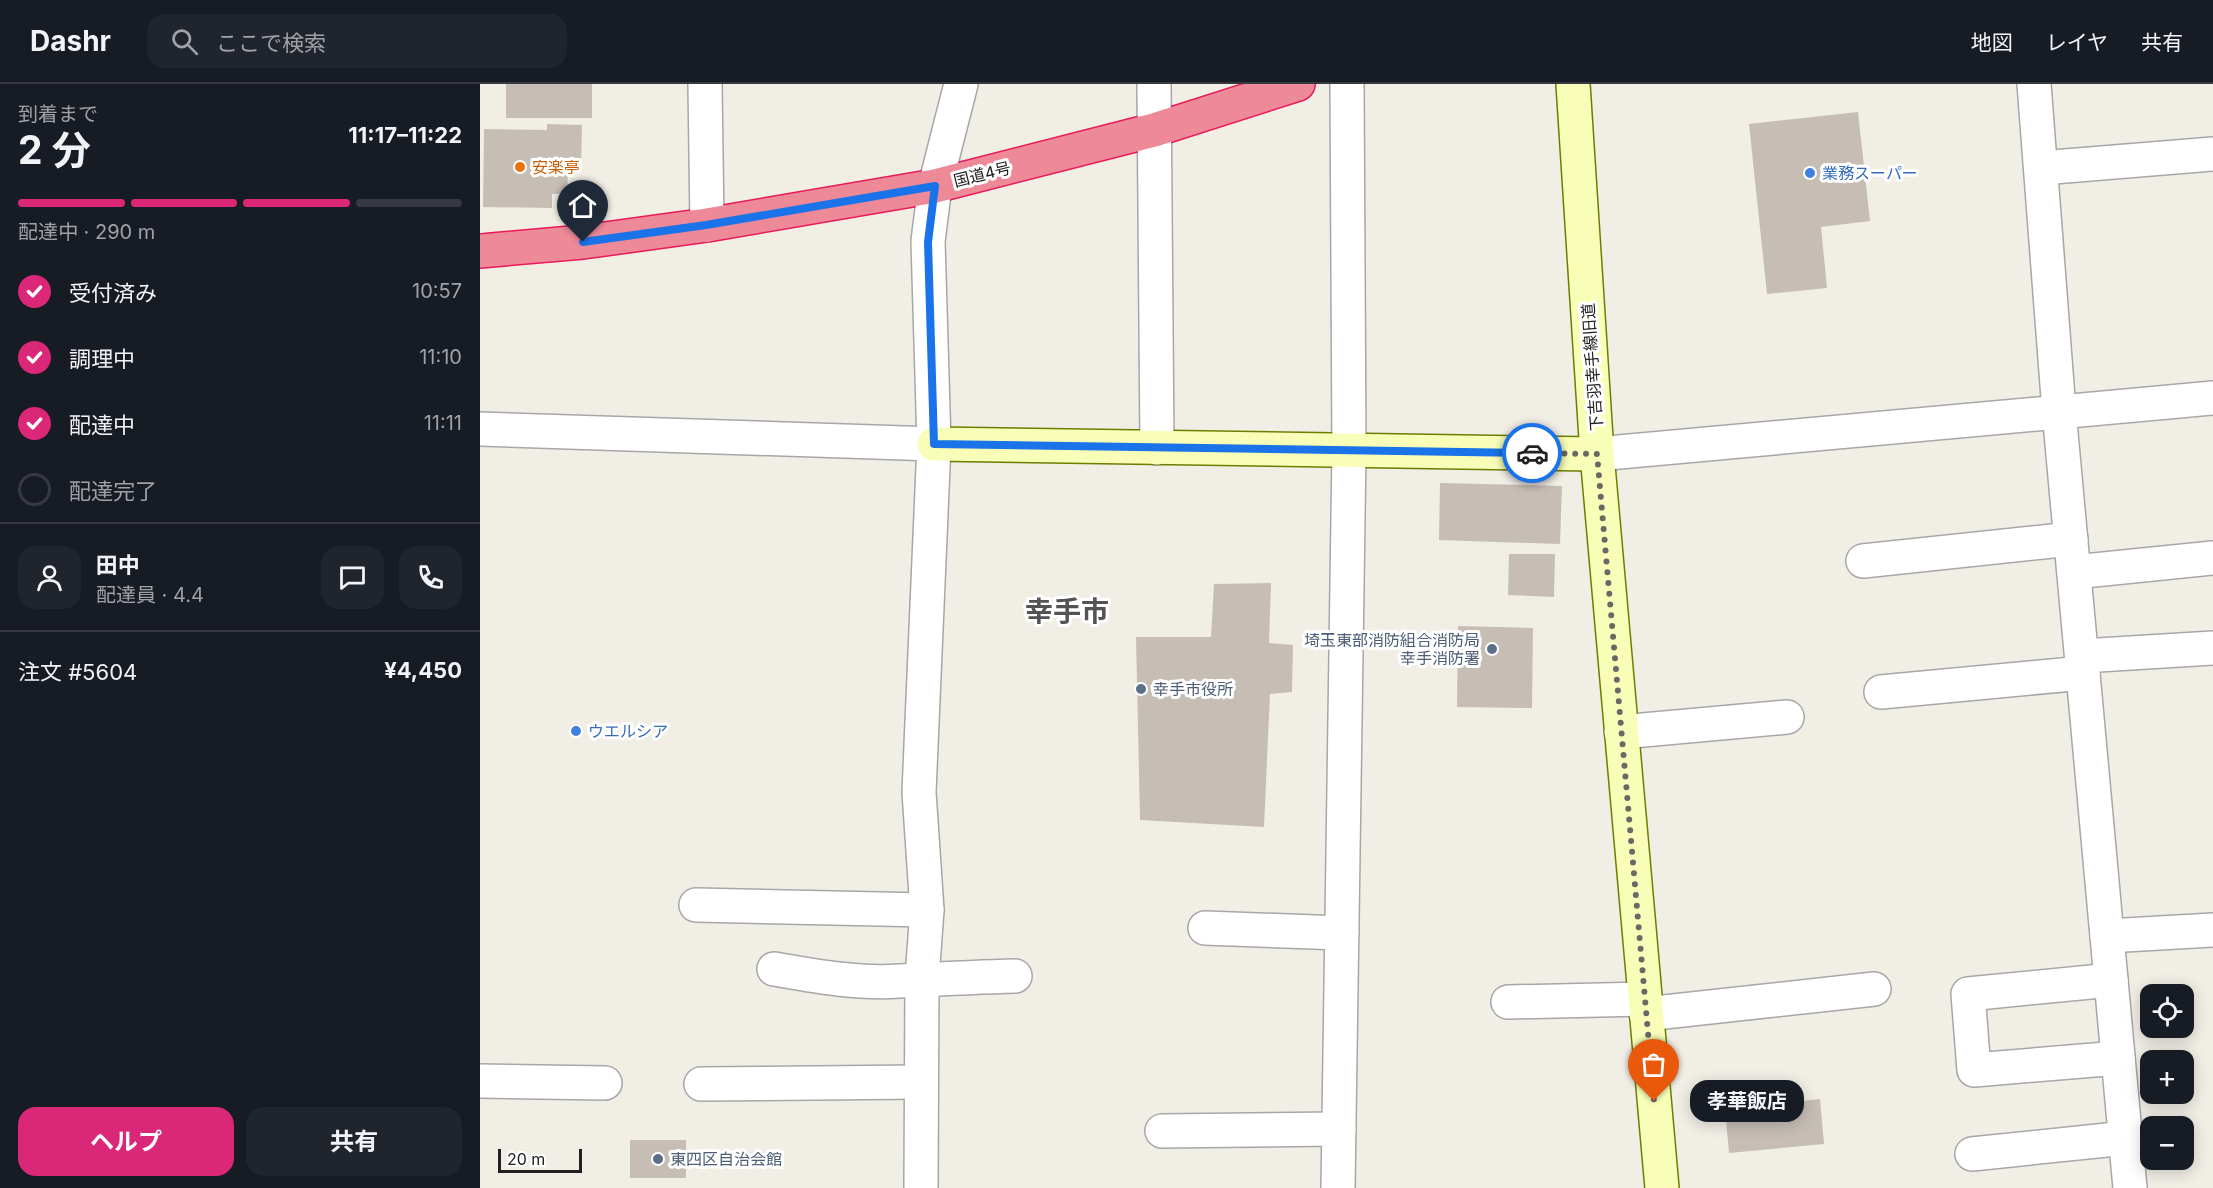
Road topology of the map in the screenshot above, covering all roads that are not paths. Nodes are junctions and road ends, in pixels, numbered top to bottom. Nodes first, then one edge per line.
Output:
1 (705, 84) edge
2 (962, 84) edge
3 (1154, 84) edge
4 (1298, 84) edge
5 (1347, 84) edge
6 (1573, 84) edge
7 (2034, 84) edge
8 (1154, 130) junction
9 (2213, 154) edge
10 (2042, 168) junction
11 (935, 186) junction
12 (706, 225) junction
13 (480, 251) edge
14 (2213, 398) edge
15 (2059, 411) junction
16 (480, 429) edge
17 (934, 444) junction
18 (1157, 448) junction
19 (1349, 451) junction
20 (1597, 454) junction
21 (2071, 539) junction
22 (2213, 558) edge
23 (1863, 561) dead end
24 (2074, 572) junction
25 (2213, 648) edge
26 (2082, 665) junction
27 (1881, 692) dead end
28 (1787, 717) dead end
29 (1621, 732) junction
30 (696, 905) dead end
31 (927, 910) junction
32 (1204, 928) dead end
33 (2213, 930) edge
34 (1342, 933) junction
35 (2107, 936) junction
36 (774, 969) dead end
37 (1015, 976) dead end
38 (922, 978) junction
39 (2111, 980) junction
40 (1874, 989) dead end
41 (1508, 1002) dead end
42 (1645, 1006) junction
43 (2118, 1058) junction
44 (480, 1081) edge
45 (921, 1082) junction
46 (605, 1083) dead end
47 (701, 1084) dead end
48 (1339, 1128) junction
49 (1162, 1131) dead end
50 (2126, 1138) junction
51 (1972, 1154) dead end
52 (921, 1188) edge
53 (1338, 1188) edge
54 (1662, 1188) edge
55 (2130, 1188) edge

1 - 12 street
2 - 11 street
3 - 8 street
4 - 8 highway, 国道4号
5 - 19 street
6 - 20 street, 下吉羽幸手線旧道
7 - 10 street
8 - 11 highway, 国道4号
8 - 18 street
9 - 10 street
10 - 15 street
11 - 12 highway, 国道4号
11 - 17 street
12 - 13 highway, 国道4号
14 - 15 street
15 - 20 street
15 - 21 street
16 - 17 street
17 - 18 street
17 - 31 street
18 - 19 street
19 - 20 street
19 - 34 street
20 - 29 street, 下吉羽幸手線旧道
21 - 23 street
21 - 24 street
22 - 24 street
24 - 26 street
25 - 26 street
26 - 27 street
26 - 35 street
28 - 29 street
29 - 42 street, 下吉羽幸手線旧道
30 - 31 street
31 - 38 street
32 - 34 street
33 - 35 street
34 - 48 street
35 - 39 street
36 - 38 street
37 - 38 street
38 - 45 street
39 - 43 street
39 - 43 street
40 - 42 street
41 - 42 street
42 - 54 street, 下吉羽幸手線旧道
43 - 50 street
44 - 46 street
45 - 47 street
45 - 52 street
48 - 49 street
48 - 53 street
50 - 51 street
50 - 55 street

